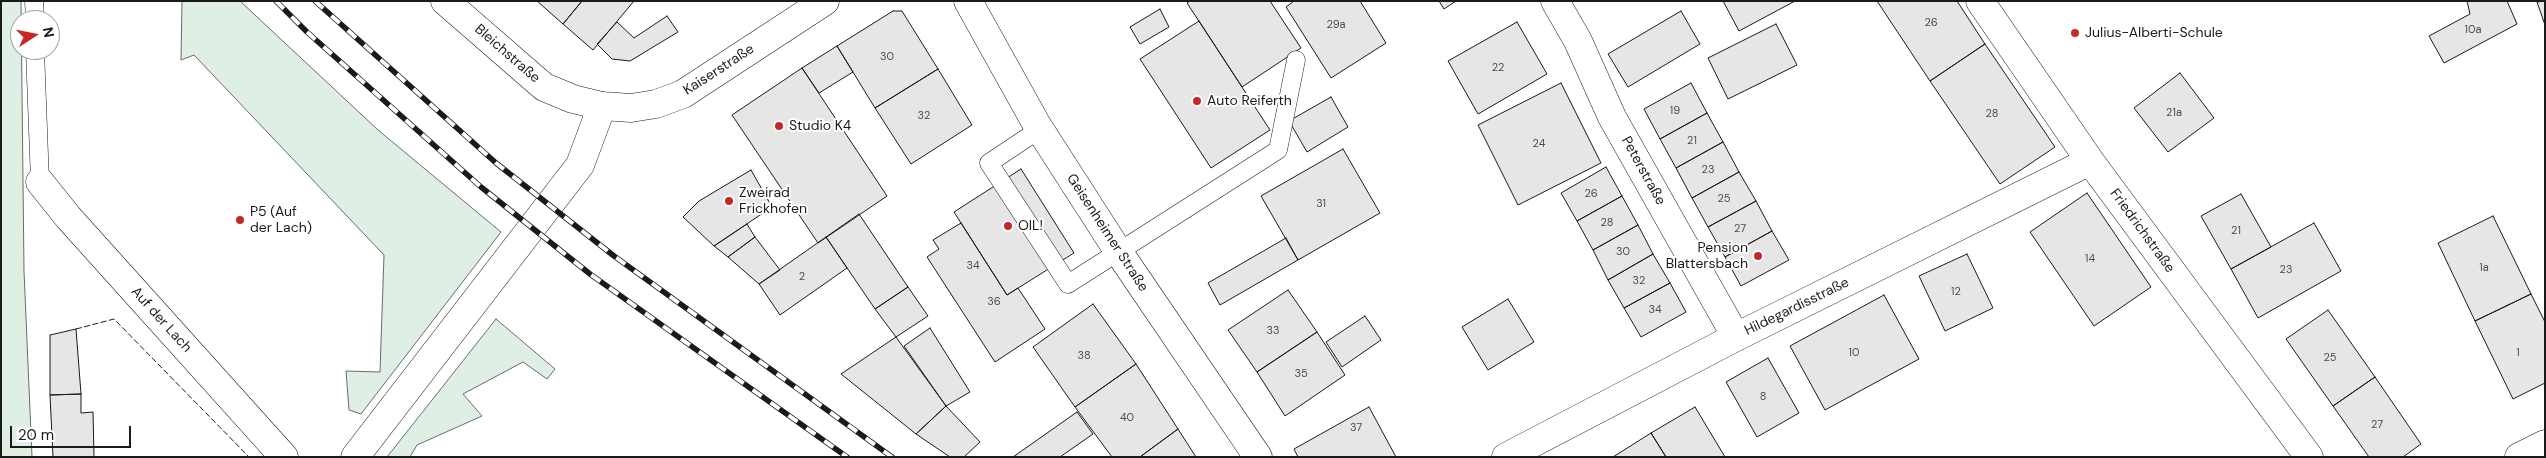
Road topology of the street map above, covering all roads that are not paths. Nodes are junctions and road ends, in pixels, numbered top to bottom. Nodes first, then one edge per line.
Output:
1 (446, 1) edge
2 (825, 1) edge
3 (1555, 1) edge
4 (1980, 1) edge
5 (965, 5) edge
6 (35, 60) edge
7 (1296, 60) dead end
8 (602, 106) junction
9 (1040, 129) junction
10 (2090, 161) junction
11 (40, 182) joint
12 (1118, 251) junction
13 (1736, 337) junction
14 (2545, 444) edge
15 (284, 457) edge
16 (355, 457) edge
17 (1258, 457) edge
18 (1506, 457) edge
19 (2308, 457) edge
20 (2519, 457) edge

1 - 8 street, Bleichstraße
2 - 8 street, Kaiserstraße
3 - 13 street, Peterstraße
4 - 10 street, Friedrichstraße
5 - 9 street, Geisenheimer Straße
6 - 11 lane
7 - 12 lane
8 - 16 street
9 - 12 street, Geisenheimer Straße
9 - 12 lane
10 - 13 street, Hildegardisstraße
10 - 19 street, Friedrichstraße
11 - 15 street, Auf der Lach
12 - 17 street, Geisenheimer Straße
13 - 18 street, Hildegardisstraße
14 - 20 street

